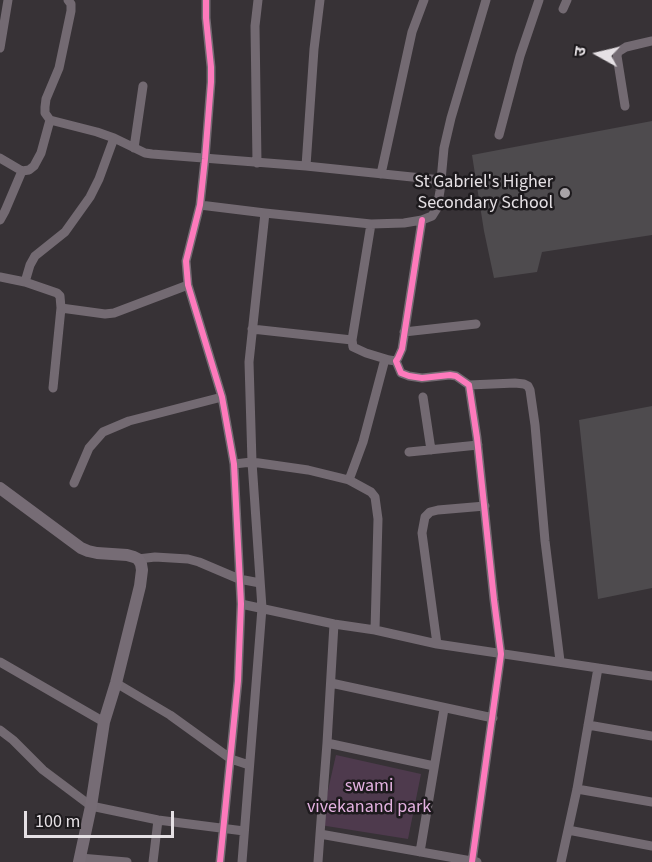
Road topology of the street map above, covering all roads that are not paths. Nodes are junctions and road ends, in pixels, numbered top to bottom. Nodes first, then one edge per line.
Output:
1 (8, 0) edge
2 (68, 0) edge
3 (206, 0) edge
4 (258, 0) edge
5 (320, 0) edge
6 (424, 0) edge
7 (486, 0) edge
8 (539, 0) edge
9 (652, 41) edge
10 (0, 48) edge
11 (142, 86) dead end
12 (625, 106) dead end
13 (50, 120) junction
14 (499, 135) dead end
15 (114, 138) junction
16 (134, 148) junction
17 (0, 158) edge
18 (205, 159) junction
19 (257, 163) junction
20 (306, 166) junction
21 (22, 171) junction
22 (381, 174) junction
23 (441, 180) junction
24 (200, 205) junction
25 (265, 213) junction
26 (0, 220) edge
27 (422, 220) junction
28 (370, 224) junction
29 (0, 277) edge
30 (25, 282) junction
31 (188, 285) junction
32 (61, 308) junction
33 (476, 324) dead end
34 (252, 329) junction
35 (404, 332) junction
36 (352, 340) junction
37 (385, 359) junction
38 (396, 361) junction
39 (469, 385) junction
40 (53, 388) dead end
41 (222, 397) junction
42 (423, 397) dead end
43 (478, 445) junction
44 (431, 450) junction
45 (409, 452) dead end
46 (252, 462) junction
47 (234, 464) junction
48 (350, 480) junction
49 (74, 483) dead end
50 (0, 488) edge
51 (485, 506) junction
52 (138, 559) junction
53 (239, 579) junction
54 (260, 583) junction
55 (241, 604) junction
56 (262, 608) junction
57 (334, 624) junction
58 (375, 630) junction
59 (437, 644) junction
60 (501, 654) junction
61 (560, 661) junction
62 (0, 662) edge
63 (598, 668) junction
64 (652, 676) edge
65 (116, 683) junction
66 (331, 683) junction
67 (444, 709) junction
68 (493, 718) junction
69 (104, 722) junction
70 (588, 725) junction
71 (0, 730) edge
72 (652, 736) edge
73 (327, 743) junction
74 (231, 759) junction
75 (249, 765) junction
76 (434, 766) junction
77 (576, 789) junction
78 (652, 802) edge
79 (91, 806) junction
80 (158, 820) junction
81 (224, 828) junction
82 (568, 830) junction
83 (244, 831) junction
84 (320, 834) junction
85 (652, 846) edge
86 (420, 852) junction
87 (79, 860) edge
88 (127, 862) edge
89 (153, 862) edge
90 (220, 862) edge
91 (242, 862) edge
92 (318, 862) edge
93 (474, 862) edge
94 (561, 862) edge

1 - 10 street
2 - 13 street
3 - 18 street
4 - 19 street
5 - 20 street
6 - 22 street
7 - 23 street
8 - 14 street
9 - 12 street
11 - 16 street
13 - 15 street
13 - 21 street
15 - 16 street
15 - 30 street
16 - 18 street
17 - 21 street
18 - 19 street
18 - 24 street
19 - 20 street
20 - 22 street
21 - 26 street
22 - 23 street
23 - 27 street
24 - 25 street
24 - 31 street
25 - 28 street
25 - 34 street
27 - 28 street
27 - 35 street
28 - 36 street
29 - 30 street
30 - 32 street
31 - 32 street
31 - 41 street
32 - 40 street
33 - 35 street
34 - 36 street
34 - 46 street
35 - 38 street
36 - 37 street
37 - 38 street
37 - 48 street
38 - 39 street
39 - 43 street
39 - 61 street
41 - 47 street
41 - 49 street
42 - 44 street
43 - 44 street
43 - 51 street
44 - 45 street
46 - 47 street
46 - 48 street
46 - 54 street
47 - 53 street
48 - 58 street
50 - 52 street
51 - 59 street
51 - 60 street
52 - 53 street
52 - 65 street
53 - 54 street
53 - 55 street
54 - 56 street
55 - 56 street
55 - 74 street
56 - 57 street
56 - 75 street
57 - 58 street
57 - 66 street
58 - 59 street
59 - 60 street
60 - 61 street
60 - 68 street
61 - 63 street
62 - 69 street
63 - 64 street
63 - 70 street
65 - 69 street
65 - 74 street
66 - 67 street
66 - 73 street
67 - 68 street
67 - 76 street
68 - 93 street
69 - 79 street
70 - 72 street
70 - 77 street
71 - 79 street
73 - 76 street
73 - 84 street
74 - 75 street
74 - 81 street
75 - 83 street
76 - 86 street
77 - 78 street
77 - 82 street
79 - 80 street
79 - 87 street
80 - 81 street
80 - 89 street
81 - 83 street
81 - 90 street
82 - 85 street
82 - 94 street
83 - 91 street
84 - 86 street
84 - 92 street
86 - 93 street
87 - 88 street

